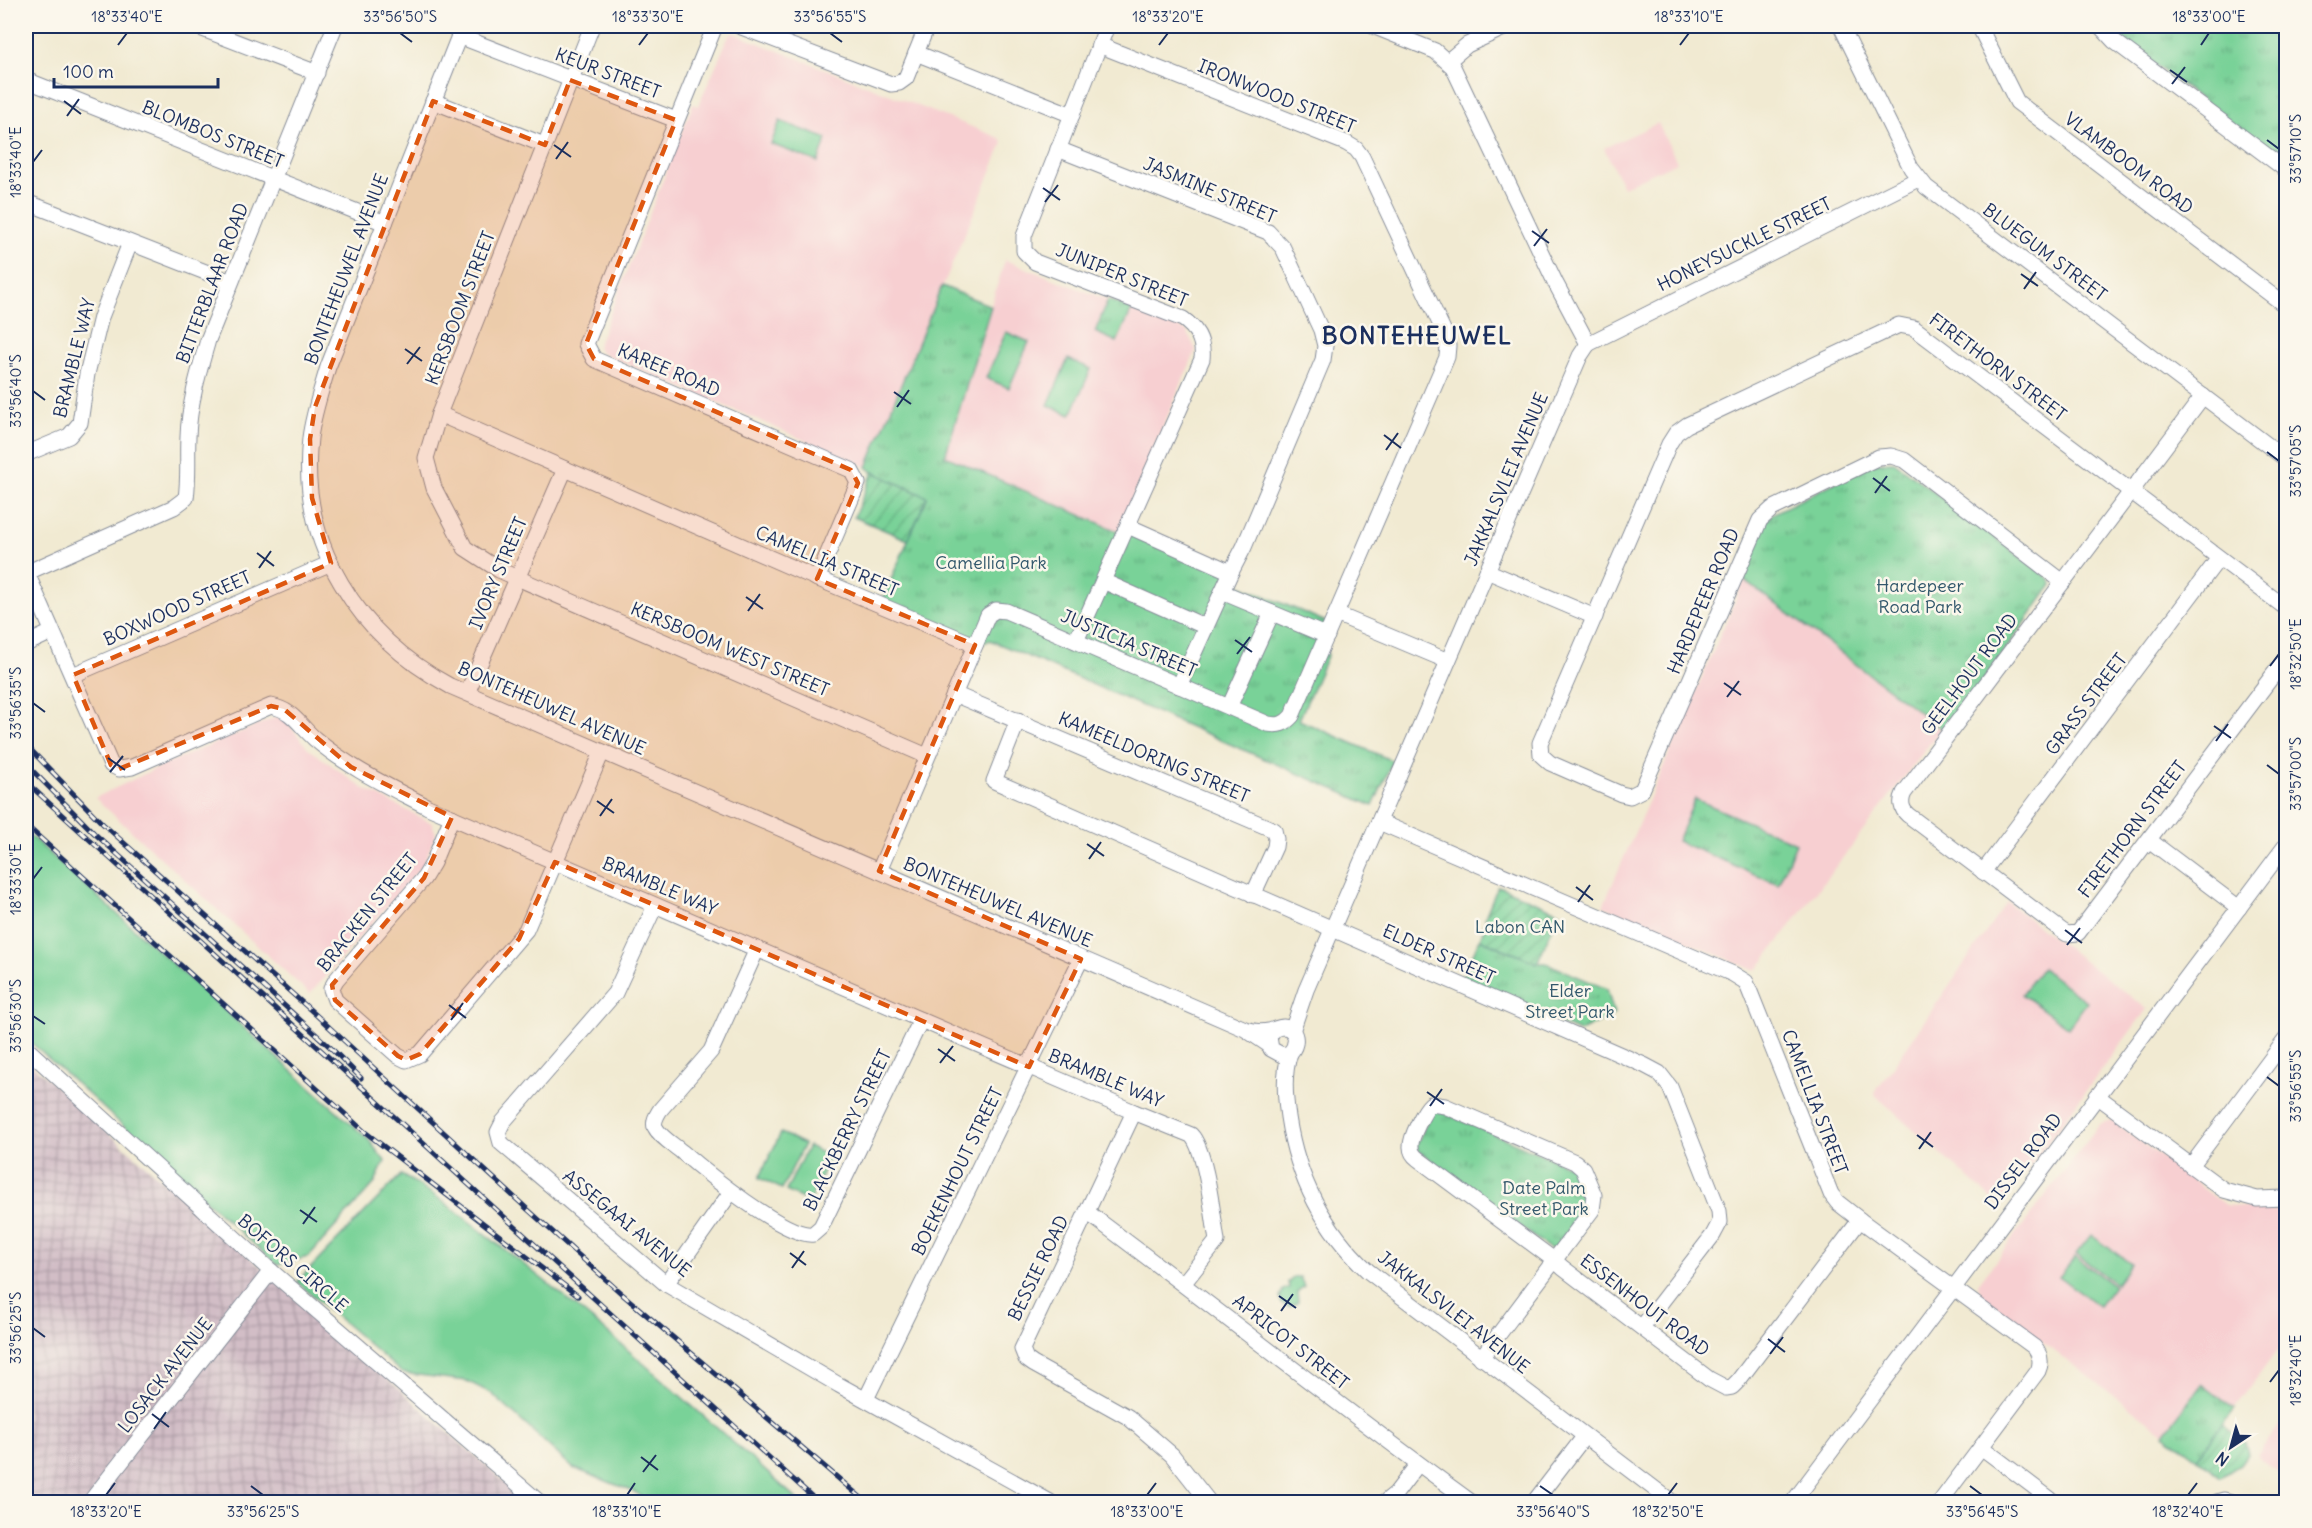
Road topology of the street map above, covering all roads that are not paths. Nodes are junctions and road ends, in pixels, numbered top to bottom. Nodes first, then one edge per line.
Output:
1 (195, 26) edge
2 (335, 26) edge
3 (592, 26) edge
4 (715, 26) edge
5 (739, 26) edge
6 (927, 26) edge
7 (1107, 26) edge
8 (1373, 26) edge
9 (1508, 26) edge
10 (1840, 26) edge
11 (1979, 26) edge
12 (2100, 26) edge
13 (461, 31) edge
14 (1099, 45) junction
15 (916, 53) junction
16 (1448, 61) junction
17 (317, 73) junction
18 (570, 80) junction
19 (26, 81) edge
20 (433, 101) junction
21 (1072, 115) junction
22 (676, 120) junction
23 (544, 145) junction
24 (1058, 149) junction
25 (2286, 170) edge
26 (273, 179) junction
27 (1918, 179) junction
28 (26, 202) edge
29 (385, 223) junction
30 (130, 243) junction
31 (231, 282) junction
32 (2284, 298) edge
33 (1588, 344) junction
34 (2203, 396) junction
35 (440, 414) junction
36 (26, 454) edge
37 (2286, 459) edge
38 (565, 469) junction
39 (2131, 492) junction
40 (1128, 526) junction
41 (2219, 558) junction
42 (330, 563) junction
43 (26, 572) edge
44 (1231, 572) junction
45 (1487, 572) junction
46 (517, 578) junction
47 (817, 579) junction
48 (1103, 581) junction
49 (2063, 582) junction
50 (1222, 592) junction
51 (2286, 608) edge
52 (1272, 613) junction
53 (1336, 614) junction
54 (1595, 617) junction
55 (1206, 627) junction
56 (52, 632) junction
57 (1327, 636) junction
58 (1076, 641) junction
59 (26, 644) edge
60 (975, 645) junction
61 (2286, 658) edge
62 (1448, 661) junction
63 (73, 675) junction
64 (1179, 686) junction
65 (467, 693) junction
66 (954, 694) junction
67 (1229, 707) junction
68 (1018, 720) junction
69 (1286, 723) joint
70 (602, 752) junction
71 (927, 756) junction
72 (452, 818) junction
73 (1379, 822) junction
74 (2149, 840) junction
75 (2286, 845) edge
76 (555, 862) junction
77 (879, 871) junction
78 (1983, 872) junction
79 (1253, 895) junction
80 (655, 906) junction
81 (2239, 908) junction
82 (1332, 930) junction
83 (2072, 935) joint
84 (757, 949) junction
85 (1081, 959) junction
86 (921, 1020) junction
87 (2286, 1039) edge
88 (1280, 1040) junction
89 (26, 1048) edge
90 (1029, 1067) junction
91 (2097, 1096) junction
92 (1134, 1112) junction
93 (2191, 1166) junction
94 (731, 1192) junction
95 (2286, 1198) edge
96 (1087, 1212) junction
97 (1860, 1220) junction
98 (1554, 1260) junction
99 (271, 1271) junction
100 (666, 1284) junction
101 (1183, 1284) junction
102 (1954, 1287) junction
103 (1642, 1327) junction
104 (1481, 1358) junction
105 (866, 1399) junction
106 (1584, 1437) junction
107 (1981, 1447) junction
108 (1418, 1464) junction
109 (90, 1503) edge
110 (539, 1503) edge
111 (1050, 1503) edge
112 (1209, 1503) edge
113 (1385, 1503) edge
114 (1471, 1503) edge
115 (1534, 1503) edge
116 (1672, 1503) edge
117 (1793, 1503) edge
118 (1940, 1503) edge
119 (2054, 1503) edge
120 (2217, 1503) edge
121 (2232, 1503) edge

1 - 17 street
2 - 17 street, BITTERBLAAR ROAD
3 - 18 street, KERSBOOM STREET
4 - 22 street, KAREE ROAD
5 - 15 street
6 - 15 street
7 - 14 street, JUNIPER STREET
8 - 16 street
9 - 16 street
10 - 27 street, BLUEGUM STREET
11 - 32 street, VLAMBOOM ROAD
12 - 25 street
13 - 18 street, KEUR STREET
13 - 20 street, BONTEHEUWEL AVENUE
14 - 21 street, JUNIPER STREET
14 - 53 street, IRONWOOD STREET
15 - 21 street
16 - 33 street
17 - 26 street, BITTERBLAAR ROAD
18 - 22 street, KEUR STREET
18 - 23 street, KERSBOOM STREET
19 - 26 street, BLOMBOS STREET
20 - 23 street
20 - 29 street, BONTEHEUWEL AVENUE
21 - 24 street, JUNIPER STREET
22 - 47 street, KAREE ROAD
23 - 35 street, KERSBOOM STREET
24 - 40 street, JUNIPER STREET
24 - 44 street, JASMINE STREET
26 - 29 street, BLOMBOS STREET
26 - 31 street, BITTERBLAAR ROAD
27 - 33 street, HONEYSUCKLE STREET
27 - 34 street, BLUEGUM STREET
28 - 30 street
29 - 42 street, BONTEHEUWEL AVENUE
30 - 31 street
30 - 36 street, BRAMBLE WAY
31 - 43 street, BITTERBLAAR ROAD
33 - 45 street, JAKKALSVLEI AVENUE
34 - 37 street, BLUEGUM STREET
34 - 39 street, GEELHOUT ROAD
35 - 38 street, CAMELLIA STREET
35 - 46 street, KERSBOOM STREET
38 - 46 street, IVORY STREET
38 - 47 street, CAMELLIA STREET
39 - 41 street, FIRETHORN STREET
39 - 49 street, GEELHOUT ROAD
39 - 54 street, FIRETHORN STREET
40 - 44 street
40 - 48 street
41 - 51 street, FIRETHORN STREET
41 - 78 street, GRASS STREET
42 - 63 street, BOXWOOD STREET
42 - 65 street, BONTEHEUWEL AVENUE
43 - 56 street, BRAMBLE WAY
44 - 50 street, JASMINE STREET
45 - 54 street
45 - 62 street, JAKKALSVLEI AVENUE
46 - 65 street, IVORY STREET
46 - 71 street, KERSBOOM WEST STREET
47 - 60 street, CAMELLIA STREET
48 - 55 street
48 - 58 street
49 - 54 street, HARDEPEER ROAD
49 - 78 street, GEELHOUT ROAD
50 - 52 street
50 - 55 street, JASMINE STREET
52 - 57 street
52 - 67 street
53 - 57 street, IRONWOOD STREET
53 - 62 street
55 - 64 street, JASMINE STREET
56 - 59 street
56 - 63 street, BRAMBLE WAY
57 - 69 street, IRONWOOD STREET
58 - 60 street, JUSTICIA STREET
58 - 64 street, JUSTICIA STREET
60 - 66 street
61 - 74 street, FIRETHORN STREET
62 - 73 street, JAKKALSVLEI AVENUE
63 - 72 street, BRAMBLE WAY
64 - 67 street, JUSTICIA STREET
65 - 70 street, BONTEHEUWEL AVENUE
66 - 68 street, KAMEELDORING STREET
66 - 71 street
67 - 69 street, JUSTICIA STREET
68 - 79 street, ELDER STREET
68 - 79 street, KAMEELDORING STREET
70 - 76 street, BRACKEN STREET
70 - 77 street, BONTEHEUWEL AVENUE
71 - 77 street
72 - 76 street, BRAMBLE WAY
72 - 76 street, BRACKEN STREET
73 - 82 street, JAKKALSVLEI AVENUE
73 - 97 street, CAMELLIA STREET
74 - 81 street
74 - 83 street, FIRETHORN STREET
75 - 81 street, DISSEL ROAD
76 - 80 street, BRAMBLE WAY
77 - 85 street, BONTEHEUWEL AVENUE
78 - 83 street, GEELHOUT ROAD
79 - 82 street, ELDER STREET
80 - 84 street, BRAMBLE WAY
80 - 100 street, ASSEGAAI AVENUE
81 - 91 street, DISSEL ROAD
82 - 88 street, JAKKALSVLEI AVENUE
82 - 103 street, ELDER STREET
84 - 86 street, BRAMBLE WAY
84 - 94 street, BLACKBERRY STREET
85 - 88 street, BONTEHEUWEL AVENUE
85 - 90 street, BOEKENHOUT STREET
86 - 90 street, BRAMBLE WAY
86 - 94 street, BLACKBERRY STREET
87 - 93 street
88 - 104 street, JAKKALSVLEI AVENUE
89 - 99 street, BOFORS CIRCLE
90 - 92 street, BRAMBLE WAY
90 - 105 street, BOEKENHOUT STREET
91 - 93 street
91 - 102 street, DISSEL ROAD
92 - 96 street, BESSIE ROAD
92 - 101 street, BRAMBLE WAY
93 - 95 street
94 - 100 street
96 - 101 street, APRICOT STREET
96 - 112 street, BESSIE ROAD
97 - 102 street, CAMELLIA STREET
97 - 103 street, ESSENHOUT ROAD
98 - 98 street, ESSENHOUT ROAD
98 - 103 street, ESSENHOUT ROAD
98 - 104 street
99 - 109 street, LOSACK AVENUE
99 - 110 street, BOFORS CIRCLE
100 - 105 street, ASSEGAAI AVENUE
101 - 108 street, APRICOT STREET
102 - 107 street, CAMELLIA STREET
102 - 117 street, DISSEL ROAD
104 - 106 street, JAKKALSVLEI AVENUE
105 - 111 street, ASSEGAAI AVENUE
106 - 115 street
106 - 116 street, JAKKALSVLEI AVENUE
107 - 118 street, CAMELLIA STREET
107 - 119 street
108 - 113 street
108 - 114 street, APRICOT STREET
120 - 121 street

